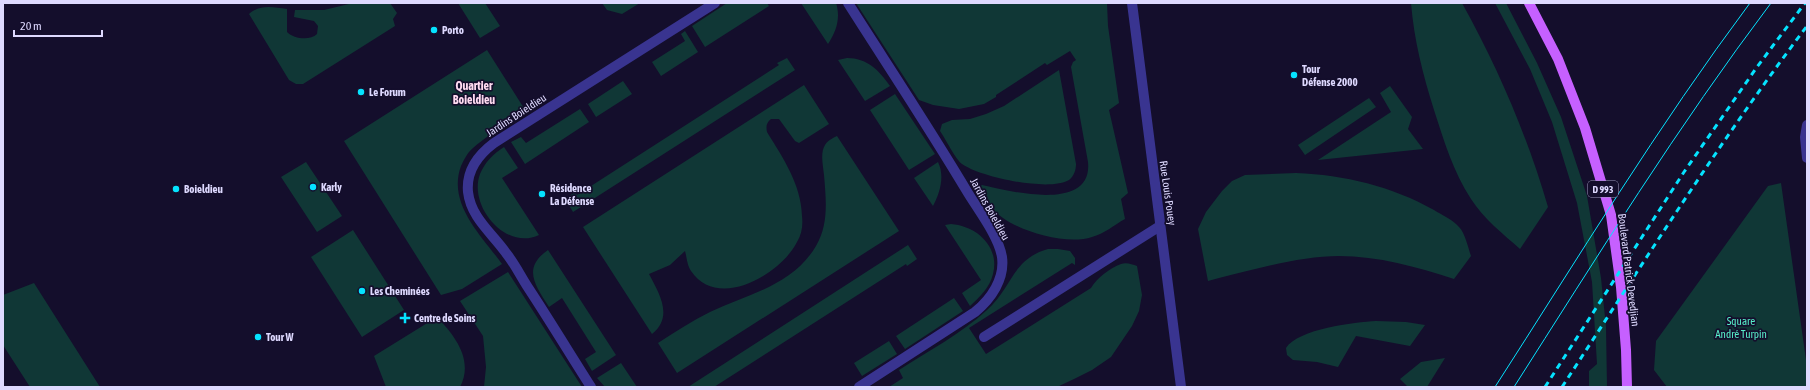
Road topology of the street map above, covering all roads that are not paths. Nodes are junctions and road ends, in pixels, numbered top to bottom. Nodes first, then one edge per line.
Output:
1 (715, 3) edge
2 (848, 3) edge
3 (1132, 3) edge
4 (1529, 3) edge
5 (1807, 125) edge
6 (1807, 158) edge
7 (1160, 226) junction
8 (984, 337) dead end
9 (591, 387) edge
10 (860, 387) edge
11 (1181, 387) edge
12 (1627, 387) edge

1 - 9 street, Jardins Boieldieu
2 - 10 street, Jardins Boieldieu
3 - 7 street, Rue Louis Pouey
4 - 12 main road, Boulevard Patrick Devedjian / D 993
5 - 6 street
7 - 8 street
7 - 11 street, Rue Louis Pouey

